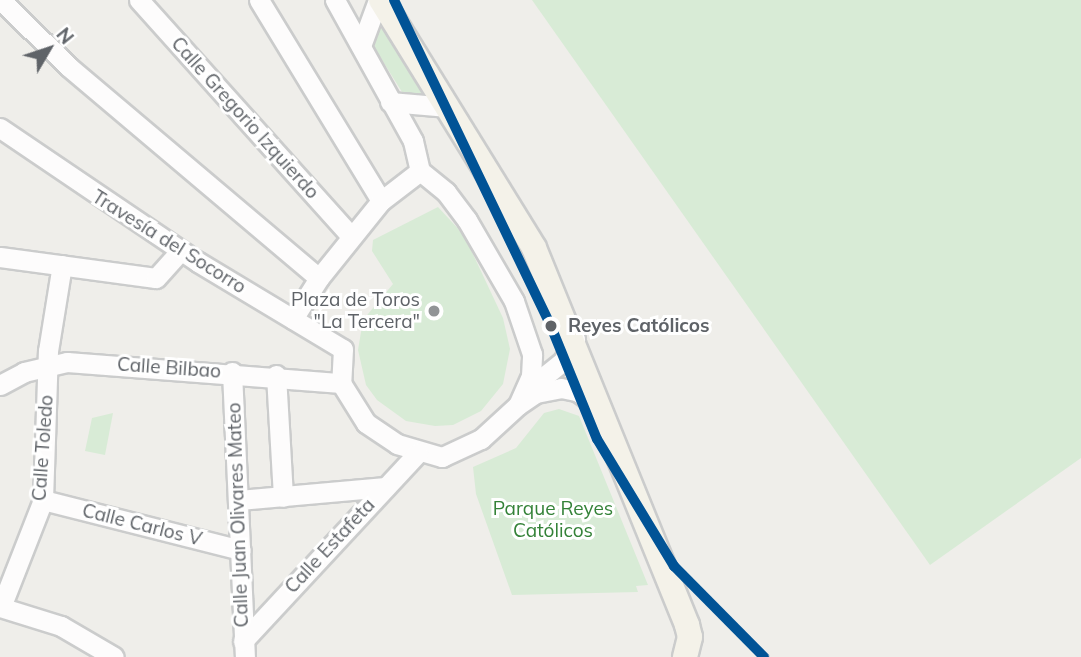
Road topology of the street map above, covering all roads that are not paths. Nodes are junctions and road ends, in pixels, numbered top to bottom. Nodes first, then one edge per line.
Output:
1 (1, 0) edge
2 (139, 0) edge
3 (259, 0) edge
4 (335, 0) edge
5 (380, 0) edge
6 (361, 46) junction
7 (390, 102) junction
8 (449, 107) junction
9 (0, 128) edge
10 (420, 171) junction
11 (381, 201) junction
12 (351, 236) junction
13 (180, 251) junction
14 (0, 257) edge
15 (62, 265) junction
16 (319, 278) junction
17 (293, 319) junction
18 (575, 339) junction
19 (48, 367) junction
20 (232, 372) junction
21 (276, 375) junction
22 (341, 383) junction
23 (0, 385) edge
24 (521, 399) junction
25 (603, 410) junction
26 (418, 453) junction
27 (385, 487) junction
28 (283, 497) junction
29 (43, 500) junction
30 (239, 500) junction
31 (241, 550) junction
32 (0, 607) edge
33 (687, 625) junction
34 (244, 649) edge
35 (114, 657) edge
36 (686, 657) edge
37 (707, 657) edge

1 - 16 street
2 - 12 street, Calle Gregorio Izquierdo
3 - 11 street
4 - 6 street
5 - 6 street
5 - 8 main road
6 - 7 street
7 - 8 street
7 - 10 street
8 - 18 main road
9 - 13 street, Travesía del Socorro
10 - 11 street
10 - 24 street
11 - 12 street
12 - 16 street
13 - 15 street
13 - 17 street, Travesía del Socorro
14 - 15 street
15 - 19 street, Calle Toledo
16 - 17 street
17 - 22 street, Travesía del Socorro
18 - 24 street
18 - 25 main road
19 - 20 street, Calle Bilbao
19 - 23 street, Calle Bilbao
19 - 29 street, Calle Toledo
20 - 21 street, Calle Bilbao
20 - 30 street, Calle Juan Olivares Mateo
21 - 22 street, Calle Bilbao
21 - 28 street
22 - 26 street
24 - 25 street
24 - 26 street
25 - 33 main road
26 - 27 street, Calle Estafeta
27 - 28 street
27 - 34 street, Calle Estafeta
28 - 30 street
29 - 31 street, Calle Carlos V
29 - 32 street, Calle Toledo
30 - 31 street, Calle Juan Olivares Mateo
31 - 34 street, Calle Juan Olivares Mateo
32 - 35 street
33 - 36 main road
33 - 37 main road
36 - 37 main road

